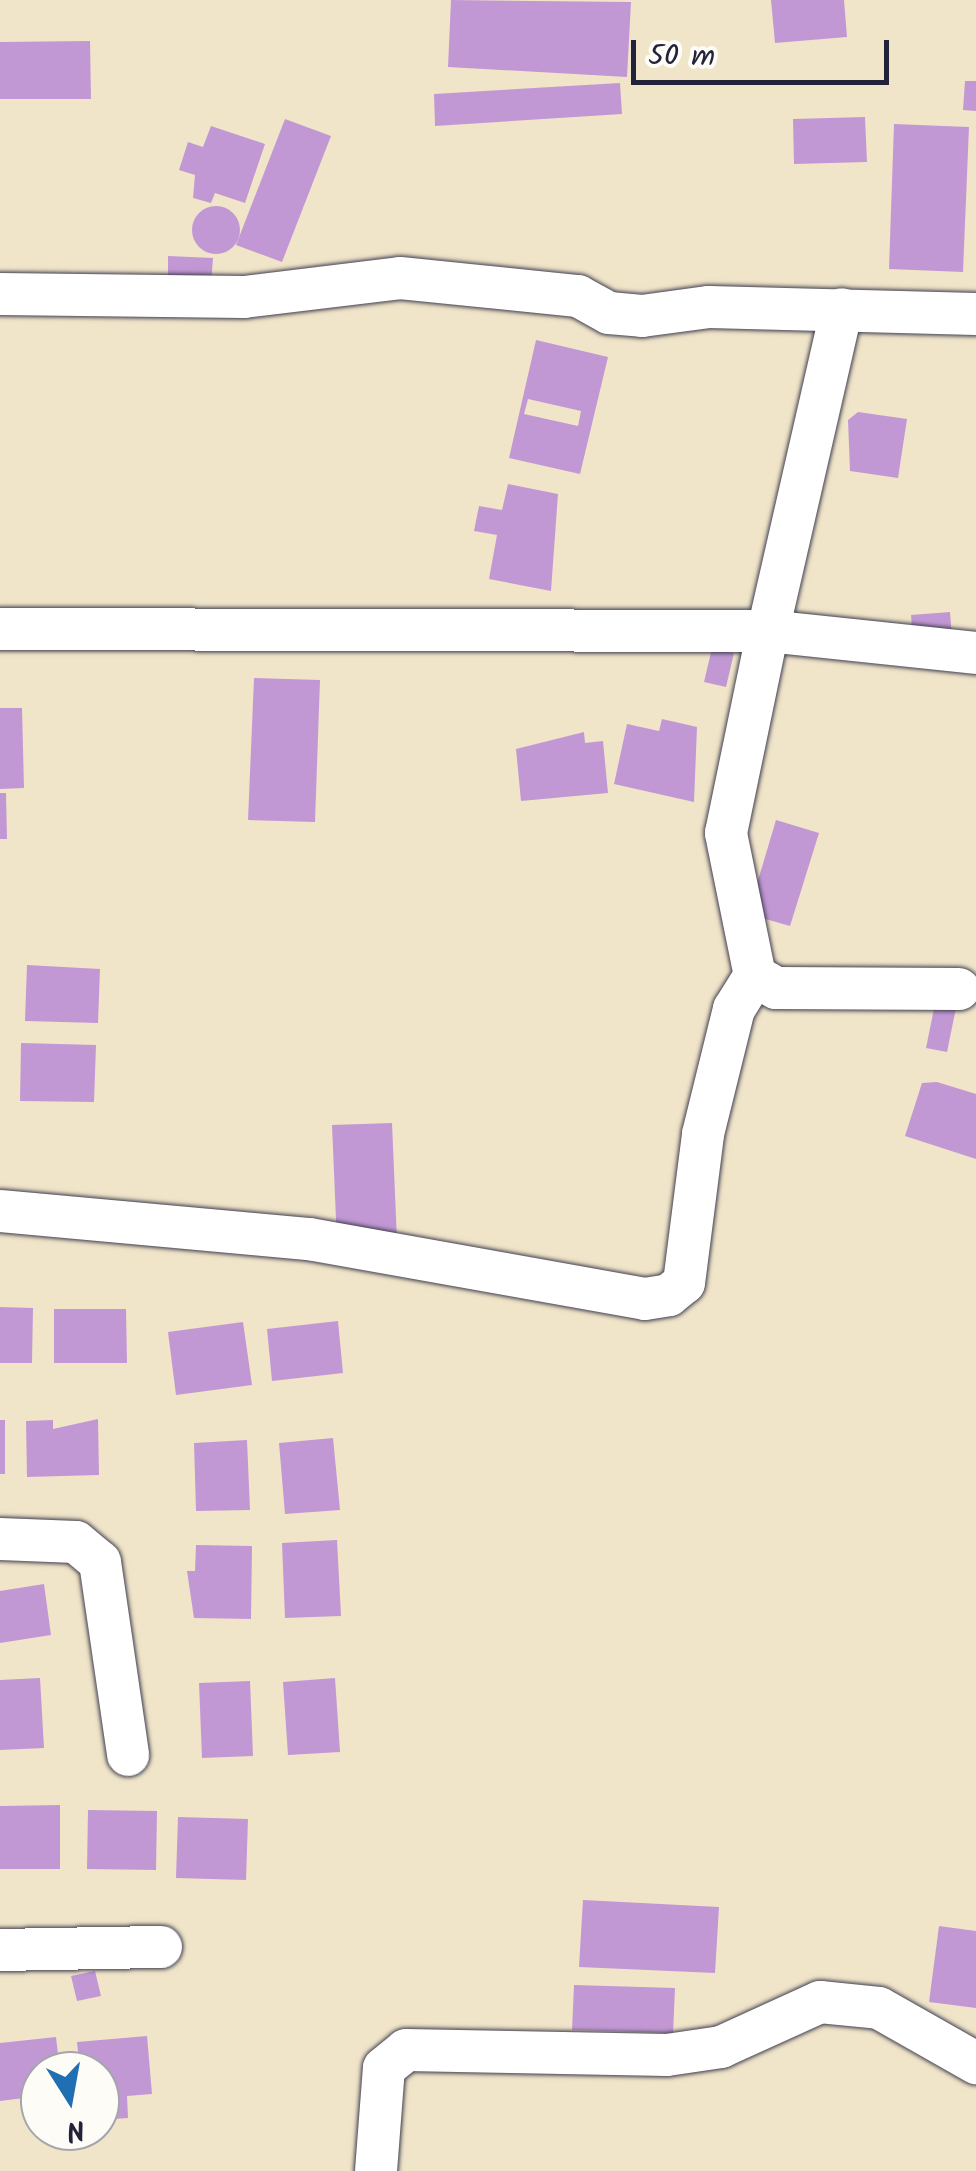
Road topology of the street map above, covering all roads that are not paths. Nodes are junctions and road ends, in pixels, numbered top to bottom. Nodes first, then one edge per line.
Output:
1 (0, 294) edge
2 (842, 309) junction
3 (976, 314) edge
4 (0, 630) edge
5 (768, 631) junction
6 (976, 653) edge
7 (755, 976) junction
8 (959, 989) dead end
9 (0, 1212) edge
10 (0, 1539) edge
11 (128, 1755) dead end
12 (161, 1947) dead end
13 (0, 1950) edge
14 (976, 2063) edge
15 (376, 2171) edge

1 - 2 street
2 - 3 street
2 - 5 street
4 - 5 street
5 - 6 street
5 - 7 street
7 - 8 street
7 - 9 street
10 - 11 street
12 - 13 street
14 - 15 street

